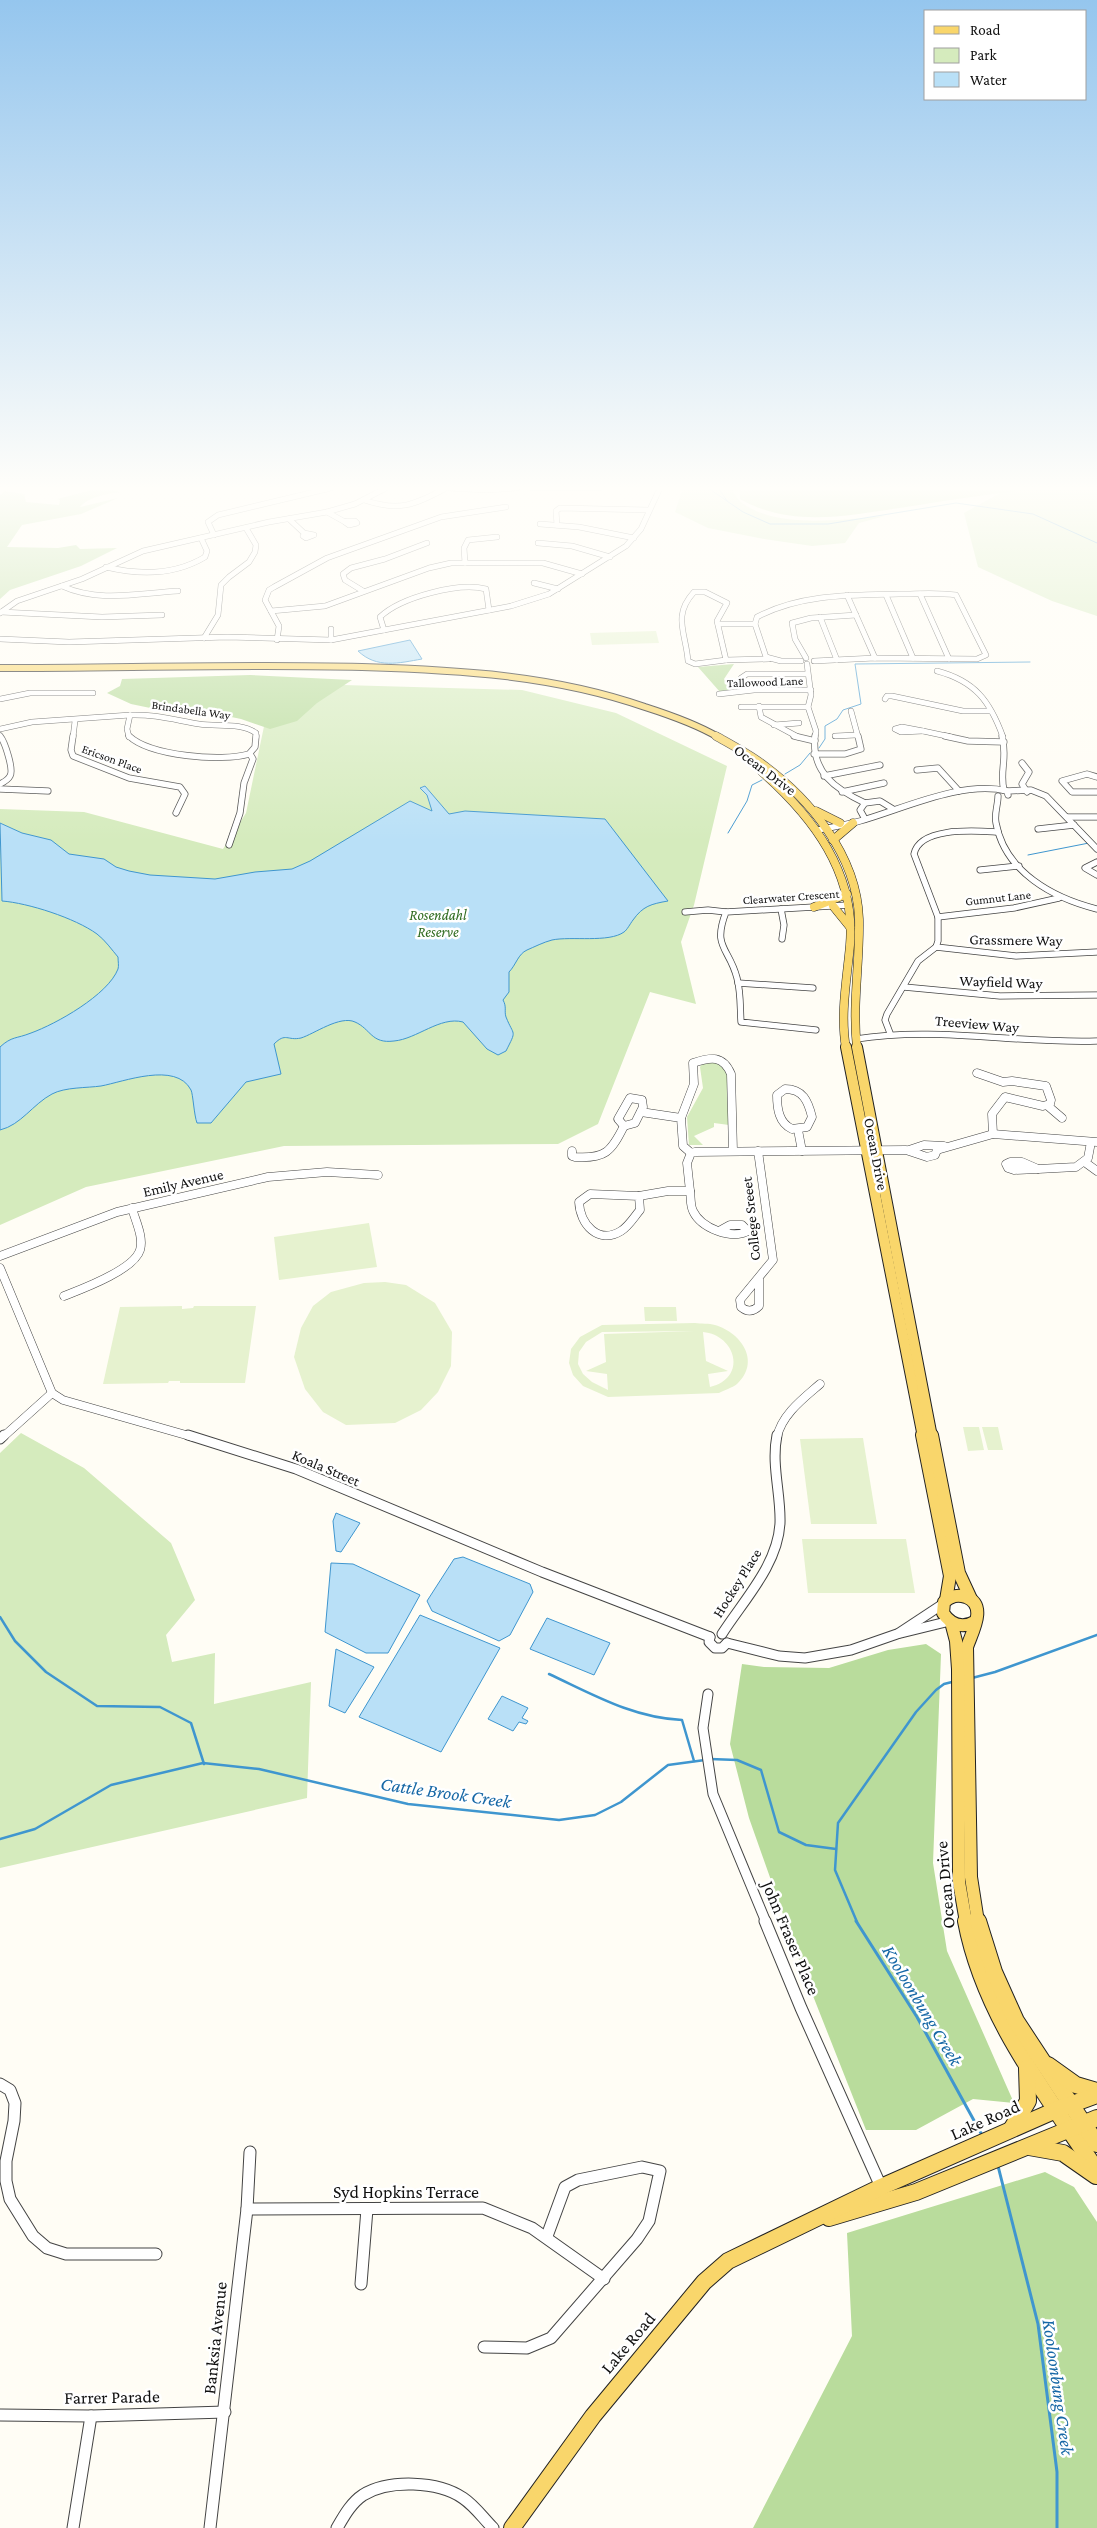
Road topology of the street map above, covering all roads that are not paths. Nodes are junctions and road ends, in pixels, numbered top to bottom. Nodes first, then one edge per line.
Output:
1 (218, 606) edge
2 (268, 606) edge
3 (325, 606) edge
4 (398, 606) edge
5 (487, 606) edge
6 (509, 606) edge
7 (685, 606) edge
8 (725, 606) edge
9 (782, 606) edge
10 (852, 606) edge
11 (891, 606) edge
12 (925, 606) edge
13 (961, 606) edge
14 (489, 610) junction
15 (271, 611) junction
16 (0, 612) edge
17 (162, 615) dead end
18 (856, 615) junction
19 (820, 617) junction
20 (718, 624) junction
21 (755, 624) junction
22 (331, 629) dead end
23 (384, 630) junction
24 (204, 638) junction
25 (0, 639) edge
26 (277, 640) junction
27 (331, 640) junction
28 (875, 658) junction
29 (913, 658) junction
30 (769, 659) junction
31 (949, 659) junction
32 (726, 660) junction
33 (837, 660) junction
34 (805, 661) junction
35 (0, 668) edge
36 (937, 671) dead end
37 (0, 673) edge
38 (807, 674) junction
39 (529, 681) junction
40 (745, 690) junction
41 (811, 690) junction
42 (93, 693) dead end
43 (719, 694) dead end
44 (0, 699) edge
45 (911, 700) dead end
46 (759, 706) junction
47 (741, 707) dead end
48 (808, 708) junction
49 (851, 711) dead end
50 (990, 711) junction
51 (130, 714) junction
52 (76, 721) junction
53 (799, 723) dead end
54 (774, 725) junction
55 (0, 729) edge
56 (923, 731) dead end
57 (856, 735) junction
58 (0, 736) edge
59 (835, 736) dead end
60 (815, 741) junction
61 (1004, 742) junction
62 (250, 754) junction
63 (814, 754) junction
64 (244, 757) junction
65 (252, 761) junction
66 (1022, 762) dead end
67 (880, 766) dead end
68 (917, 770) dead end
69 (824, 776) junction
70 (1097, 777) edge
71 (884, 783) dead end
72 (0, 784) edge
73 (0, 789) edge
74 (48, 791) dead end
75 (959, 791) junction
76 (1026, 791) junction
77 (842, 792) junction
78 (1097, 792) edge
79 (1000, 793) junction
80 (865, 803) junction
81 (809, 807) junction
82 (893, 809) junction
83 (176, 814) dead end
84 (1067, 817) junction
85 (1097, 817) edge
86 (864, 819) junction
87 (853, 822) junction
88 (840, 824) junction
89 (1074, 825) junction
90 (821, 828) junction
91 (1038, 830) dead end
92 (998, 832) junction
93 (833, 840) junction
94 (229, 845) dead end
95 (1096, 848) edge
96 (1097, 862) edge
97 (1018, 866) junction
98 (980, 870) dead end
99 (1097, 874) edge
100 (847, 894) junction
101 (1059, 898) junction
102 (854, 904) junction
103 (833, 906) junction
104 (814, 907) junction
105 (781, 909) junction
106 (1097, 909) edge
107 (685, 912) dead end
108 (726, 912) junction
109 (938, 918) junction
110 (850, 928) junction
111 (782, 939) dead end
112 (936, 947) junction
113 (1097, 952) edge
114 (738, 982) junction
115 (904, 987) junction
116 (813, 988) dead end
117 (1097, 995) edge
118 (816, 1030) dead end
119 (890, 1033) junction
120 (856, 1039) junction
121 (1097, 1041) edge
122 (977, 1073) dead end
123 (1003, 1082) junction
124 (1006, 1097) junction
125 (1048, 1106) junction
126 (641, 1112) junction
127 (681, 1118) junction
128 (1062, 1118) dead end
129 (624, 1126) junction
130 (798, 1130) junction
131 (993, 1134) junction
132 (1094, 1142) edge
133 (935, 1149) junction
134 (870, 1150) junction
135 (919, 1150) junction
136 (572, 1151) dead end
137 (733, 1151) junction
138 (758, 1151) junction
139 (802, 1151) junction
140 (691, 1153) junction
141 (1086, 1163) junction
142 (1038, 1169) dead end
143 (1097, 1171) edge
144 (378, 1175) dead end
145 (690, 1191) junction
146 (640, 1196) junction
147 (132, 1208) junction
148 (724, 1232) dead end
149 (0, 1256) edge
150 (0, 1268) edge
151 (759, 1280) dead end
152 (64, 1296) dead end
153 (820, 1384) dead end
154 (52, 1393) junction
155 (0, 1439) edge
156 (971, 1599) junction
157 (944, 1602) junction
158 (976, 1621) junction
159 (950, 1622) junction
160 (722, 1634) junction
161 (897, 1634) junction
162 (710, 1637) junction
163 (727, 1643) junction
164 (963, 1667) junction
165 (708, 1694) dead end
166 (963, 1701) junction
167 (1040, 2058) junction
168 (1027, 2066) junction
169 (0, 2084) edge
170 (1097, 2093) edge
171 (1063, 2107) junction
172 (1083, 2124) edge
173 (1006, 2132) junction
174 (1097, 2144) edge
175 (1026, 2147) junction
176 (250, 2152) dead end
177 (1097, 2172) edge
178 (1097, 2176) edge
179 (881, 2187) junction
180 (888, 2203) junction
181 (247, 2209) junction
182 (367, 2209) junction
183 (809, 2223) junction
184 (547, 2236) junction
185 (156, 2254) dead end
186 (604, 2279) junction
187 (361, 2284) dead end
188 (484, 2347) dead end
189 (224, 2412) junction
190 (0, 2415) edge
191 (92, 2416) junction
192 (73, 2528) edge
193 (210, 2528) edge
194 (337, 2528) edge
195 (493, 2528) edge
196 (512, 2528) edge

1 - 24 street
2 - 15 street
3 - 15 street
4 - 23 street
5 - 14 street
6 - 14 street
7 - 32 street
8 - 20 street
9 - 21 street
10 - 18 street
11 - 29 street
12 - 31 street
13 - 31 street
14 - 23 street
15 - 26 street
16 - 17 street
18 - 19 street
18 - 28 street
19 - 33 street
19 - 34 street
20 - 21 street
20 - 32 street
21 - 30 street
22 - 27 street
23 - 27 street
24 - 25 street
24 - 26 street
26 - 27 street
28 - 29 street
28 - 33 street
29 - 31 street
30 - 32 street
30 - 34 street
33 - 34 street
34 - 38 street
35 - 39 main road, Ocean Drive
36 - 50 street
37 - 39 main road, Ocean Drive
38 - 40 street
38 - 41 street
39 - 81 main road, Ocean Drive
39 - 90 main road, Ocean Drive
40 - 41 street, Tallowood Lane
40 - 43 street, Tallowood Lane
41 - 48 street
42 - 44 street
45 - 50 street
46 - 47 street
46 - 48 street
46 - 54 street
48 - 60 street
49 - 57 street
50 - 61 street
51 - 52 street, Brindabella Way
51 - 62 street, Brindabella Way
51 - 64 street, Brindabella Way
52 - 55 street, Brindabella Way
52 - 83 street, Ericson Place
53 - 54 street
54 - 60 street
56 - 61 street
57 - 59 street
57 - 63 street
58 - 72 street
60 - 63 street
61 - 79 street
62 - 64 street, Brindabella Way
62 - 65 street
63 - 69 street
64 - 65 street
65 - 94 street
66 - 76 street
67 - 69 street
68 - 75 street
69 - 77 street
70 - 78 street
71 - 77 street
73 - 74 street
75 - 79 street
75 - 82 street
76 - 79 street
76 - 84 street
77 - 80 street
79 - 92 street
80 - 82 street
80 - 86 street
81 - 88 main road
81 - 90 main road, Ocean Drive
82 - 86 street
84 - 85 street
84 - 89 street
86 - 87 street
86 - 88 street
87 - 90 street
87 - 93 main road
88 - 90 street
89 - 91 street
89 - 95 street
90 - 93 main road, Ocean Drive
90 - 100 main road, Ocean Drive
92 - 97 street
92 - 109 street
93 - 102 main road, Ocean Drive
96 - 99 street
97 - 98 street
97 - 101 street
100 - 102 main road, Ocean Drive
100 - 104 main road
101 - 106 street
101 - 109 street, Gumnut Lane
102 - 103 street, Clearwater Crescent
102 - 110 main road, Ocean Drive
102 - 120 main road, Ocean Drive
103 - 104 street, Clearwater Crescent
103 - 110 main road
104 - 105 street, Clearwater Crescent
105 - 108 street, Clearwater Crescent
105 - 111 street
107 - 108 street, Clearwater Crescent
108 - 114 street, Clearwater Crescent
109 - 112 street
110 - 134 main road, Ocean Drive
112 - 113 street, Grassmere Way
112 - 115 street
114 - 116 street
114 - 118 street, Clearwater Crescent
115 - 117 street, Wayfield Way
115 - 119 street
119 - 120 street, Treeview Way
119 - 121 street, Treeview Way
120 - 134 main road, Ocean Drive
122 - 123 street
123 - 124 street
123 - 125 street
124 - 125 street
124 - 131 street
125 - 128 street
126 - 127 street
126 - 129 street
126 - 129 street
127 - 137 street
127 - 140 street
129 - 136 street
130 - 130 street
130 - 139 street
131 - 132 street
131 - 133 street
132 - 141 street
133 - 135 street
133 - 135 street
134 - 135 street
134 - 139 street
134 - 156 main road, Ocean Drive
134 - 157 main road, Ocean Drive
137 - 138 street
137 - 140 street
138 - 139 street
138 - 151 street, College Sreeet
140 - 145 street
141 - 142 street
141 - 143 street
144 - 147 street, Emily Avenue
145 - 146 street
145 - 148 street
146 - 146 street
147 - 149 street, Emily Avenue
147 - 152 street
150 - 154 street
153 - 160 street, Hockey Place
154 - 155 street
154 - 162 street, Koala Street
156 - 157 main road
156 - 158 main road
157 - 159 main road
157 - 161 street
158 - 159 main road
158 - 164 main road, Ocean Drive
159 - 161 street
159 - 164 main road, Ocean Drive
160 - 162 street
160 - 163 street
161 - 163 street
162 - 163 street
164 - 166 main road, Ocean Drive
165 - 179 street, John Fraser Place
166 - 167 main road, Ocean Drive
166 - 168 main road, Ocean Drive
167 - 170 main road
167 - 171 main road, Ocean Drive
168 - 171 main road, Ocean Drive
168 - 173 main road
169 - 185 street
170 - 171 main road, Lake Road
171 - 172 main road, Ocean Drive
171 - 173 main road, Lake Road
172 - 174 main road, Ocean Drive
172 - 175 main road, Lake Road
172 - 177 main road, Ocean Drive
173 - 179 main road, Lake Road
175 - 178 main road
175 - 180 main road, Lake Road
176 - 181 street, Banksia Avenue
179 - 180 street, John Fraser Place
179 - 183 main road, Lake Road
180 - 183 main road, Lake Road
181 - 182 street, Syd Hopkins Terrace
181 - 189 street, Banksia Avenue
182 - 184 street, Syd Hopkins Terrace
182 - 187 street
183 - 196 main road, Lake Road
184 - 186 street, Syd Hopkins Terrace
184 - 186 street
186 - 188 street
189 - 191 street, Farrer Parade
189 - 193 street, Banksia Avenue
190 - 191 street, Farrer Parade
191 - 192 street
194 - 195 street

